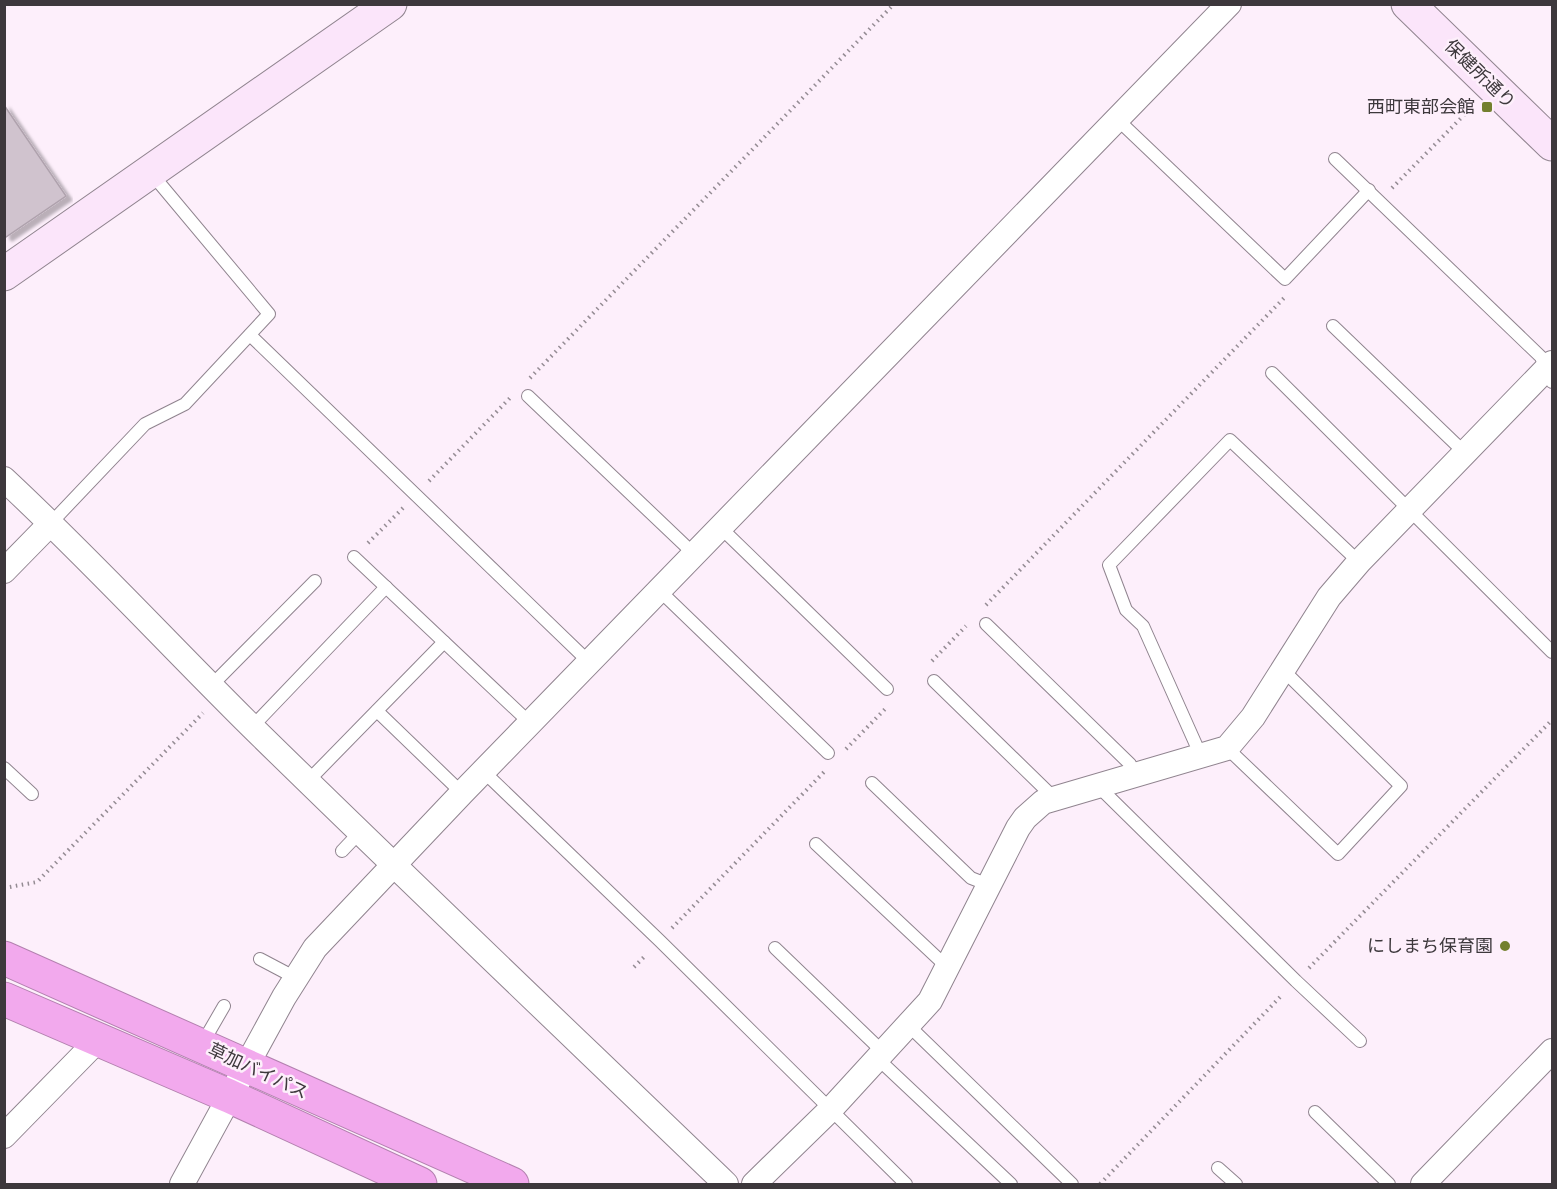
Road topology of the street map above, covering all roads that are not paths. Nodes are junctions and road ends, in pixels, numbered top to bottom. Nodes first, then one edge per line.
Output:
1 (390, 4) edge
2 (1229, 4) edge
3 (1408, 4) edge
4 (1117, 119) junction
5 (1552, 144) edge
6 (1335, 159) dead end
7 (150, 172) junction
8 (1369, 190) junction
9 (4, 274) edge
10 (1333, 326) dead end
11 (250, 335) junction
12 (1550, 372) edge
13 (1272, 373) dead end
14 (526, 391) road end
15 (1465, 453) junction
16 (4, 479) edge
17 (1410, 511) junction
18 (51, 523) junction
19 (720, 527) junction
20 (694, 554) junction
21 (354, 557) road end
22 (1359, 562) junction
23 (4, 571) edge
24 (315, 581) dead end
25 (386, 587) junction
26 (659, 590) junction
27 (986, 624) dead end
28 (444, 642) junction
29 (1552, 652) edge
30 (589, 662) junction
31 (1283, 670) junction
32 (934, 681) dead end
33 (887, 689) dead end
34 (216, 691) junction
35 (377, 711) junction
36 (530, 723) junction
37 (252, 727) junction
38 (1227, 748) junction
39 (828, 753) dead end
40 (1201, 756) junction
41 (4, 768) edge
42 (483, 771) junction
43 (1134, 775) junction
44 (308, 781) junction
45 (872, 783) dead end
46 (1098, 786) junction
47 (462, 793) junction
48 (32, 794) dead end
49 (1052, 799) junction
50 (360, 832) junction
51 (816, 844) dead end
52 (342, 851) dead end
53 (393, 865) junction
54 (989, 885) junction
55 (775, 948) dead end
56 (4, 958) edge
57 (260, 958) dead end
58 (947, 967) junction
59 (296, 978) junction
60 (4, 999) edge
61 (224, 1006) dead end
62 (908, 1025) junction
63 (97, 1041) junction
64 (1360, 1041) dead end
65 (201, 1045) junction
66 (1552, 1051) edge
67 (880, 1055) junction
68 (247, 1065) junction
69 (229, 1096) junction
70 (831, 1109) junction
71 (1315, 1112) dead end
72 (4, 1136) edge
73 (1218, 1168) dead end
74 (182, 1185) edge
75 (420, 1185) edge
76 (512, 1185) edge
77 (726, 1185) edge
78 (754, 1185) edge
79 (906, 1185) edge
80 (1011, 1185) edge
81 (1072, 1185) edge
82 (1236, 1185) edge
83 (1389, 1185) edge
84 (1423, 1185) edge

1 - 7 street
2 - 4 street
3 - 5 street, 保健所通り
4 - 8 lane
4 - 19 street
6 - 8 lane
7 - 9 street
7 - 11 lane
8 - 12 lane
10 - 15 lane
11 - 18 lane
11 - 30 lane
12 - 15 street
13 - 17 lane
14 - 20 lane
15 - 17 street
16 - 18 street
17 - 22 street
17 - 29 lane
18 - 23 street
18 - 34 street
19 - 20 street
19 - 33 lane
20 - 26 street
21 - 25 lane
22 - 31 street
22 - 40 lane
24 - 34 lane
25 - 28 lane
25 - 37 lane
26 - 30 street
26 - 39 lane
27 - 43 lane
28 - 35 lane
28 - 36 lane
30 - 36 street
31 - 38 street
31 - 38 lane
32 - 49 lane
34 - 37 street
35 - 44 lane
35 - 47 lane
36 - 42 street
37 - 44 street
38 - 40 street
40 - 43 street
41 - 48 lane
42 - 47 street
42 - 70 lane
43 - 46 street
44 - 50 street
45 - 54 lane
46 - 49 street
46 - 64 lane
47 - 53 street
49 - 54 street
50 - 52 lane
50 - 53 street
51 - 58 lane
53 - 59 street
53 - 77 street
54 - 58 street
55 - 67 lane
56 - 65 highway, 草加バイパス
57 - 59 lane
58 - 62 street
59 - 68 street
60 - 63 highway, 草加バイパス
61 - 65 lane
62 - 67 street
62 - 81 lane
63 - 69 highway, 草加バイパス
63 - 72 street
65 - 68 highway, 草加バイパス
66 - 84 street
67 - 70 street
67 - 80 lane
68 - 69 street
68 - 76 highway, 草加バイパス
69 - 74 street
69 - 75 highway, 草加バイパス
70 - 78 street
70 - 79 lane
71 - 83 lane
73 - 82 lane

